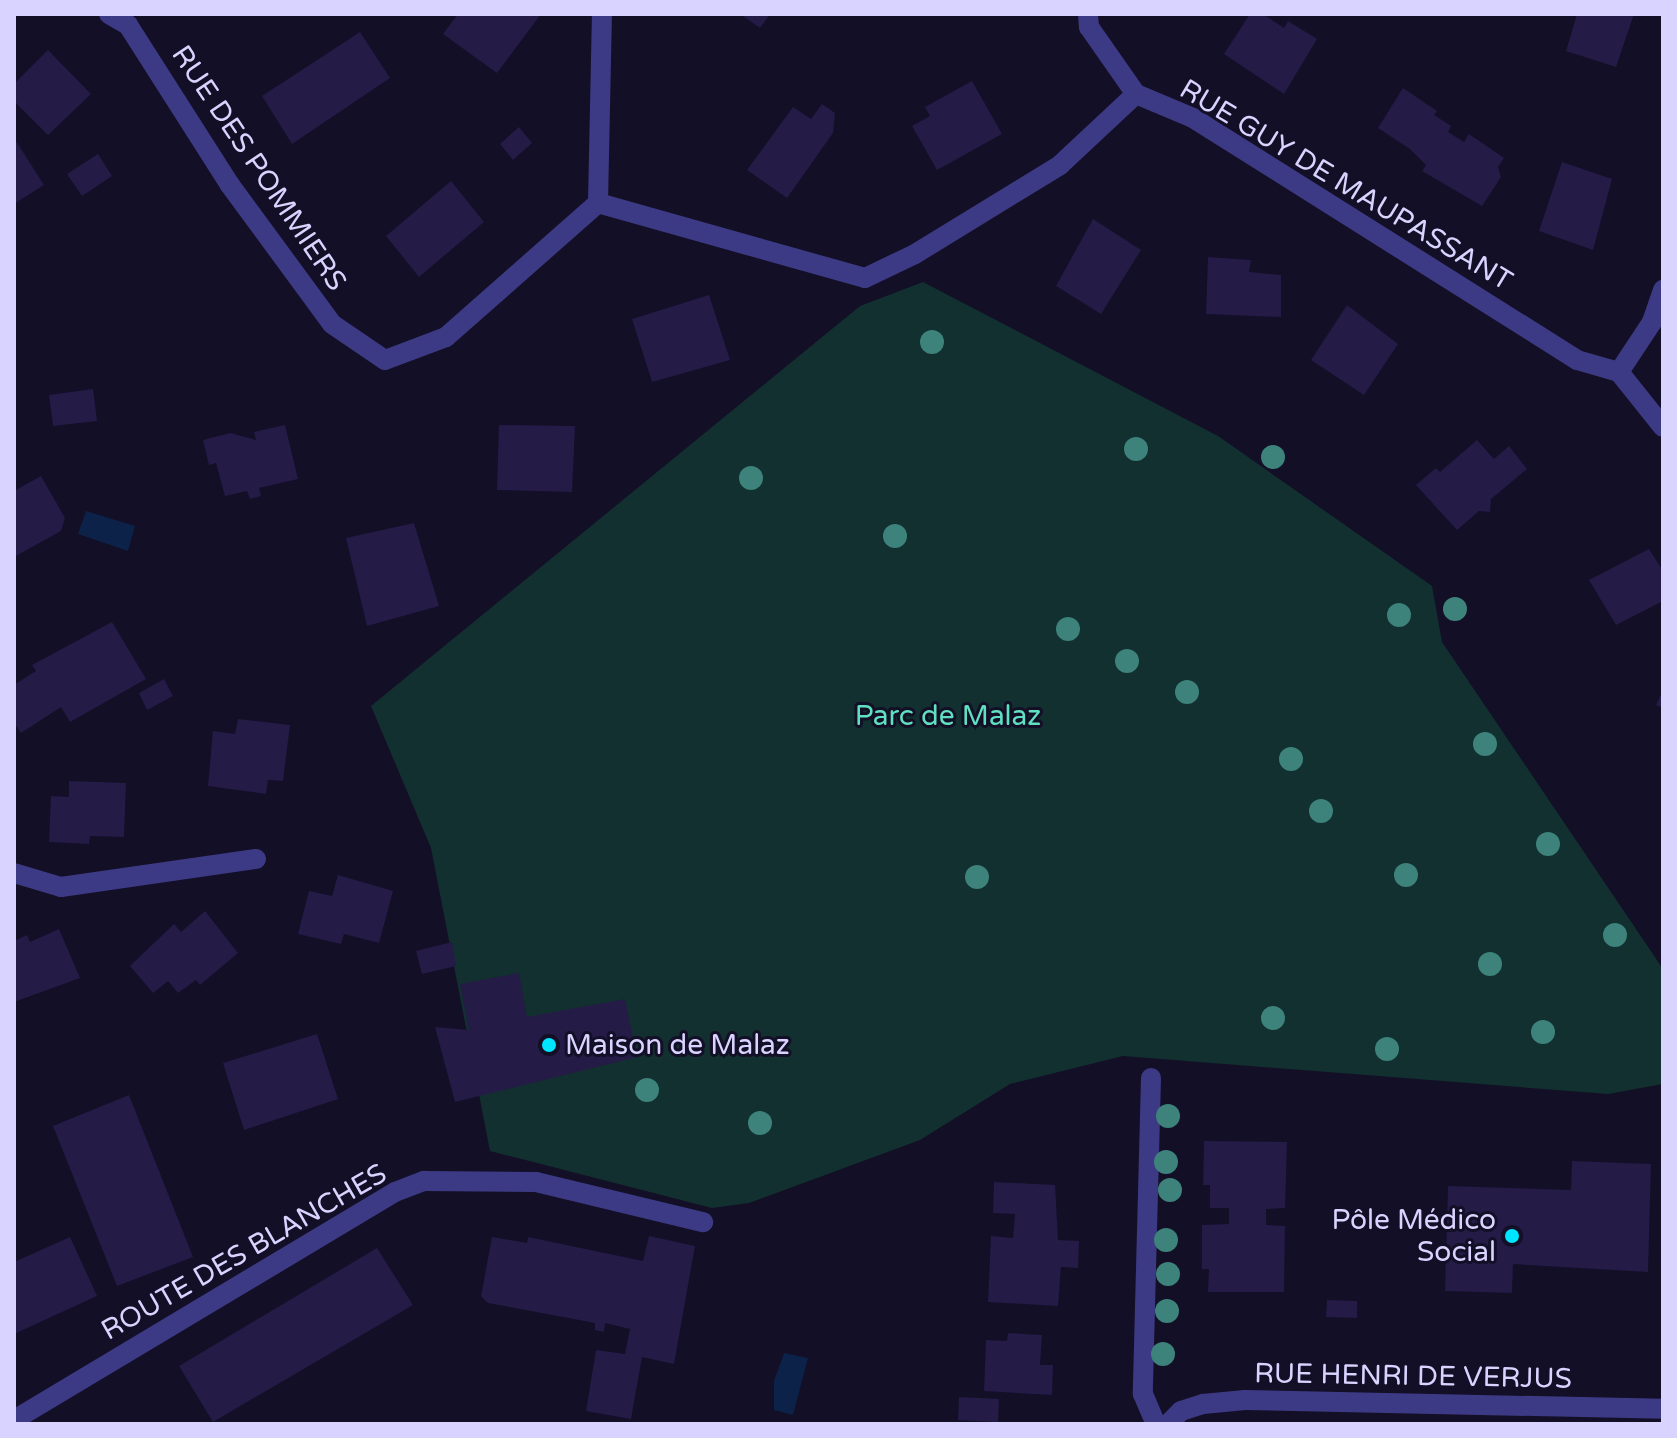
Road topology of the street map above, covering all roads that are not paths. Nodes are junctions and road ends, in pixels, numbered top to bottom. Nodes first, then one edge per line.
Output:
1 (109, 14) edge
2 (602, 14) edge
3 (1088, 14) edge
4 (1136, 94) junction
5 (598, 203) junction
6 (1663, 290) edge
7 (1619, 372) junction
8 (1663, 427) edge
9 (256, 859) dead end
10 (14, 873) edge
11 (1151, 1078) dead end
12 (703, 1222) dead end
13 (1663, 1409) edge
14 (14, 1420) edge
15 (1156, 1424) edge
16 (1168, 1424) edge

1 - 5 street, RUE DES POMMIERS
2 - 5 street
3 - 4 street
4 - 5 street, RUE GUY DE MAUPASSANT
4 - 7 street, RUE GUY DE MAUPASSANT
6 - 7 street
7 - 8 street
9 - 10 street
11 - 15 street
12 - 14 street, ROUTE DES BLANCHES
13 - 16 street, RUE HENRI DE VERJUS

